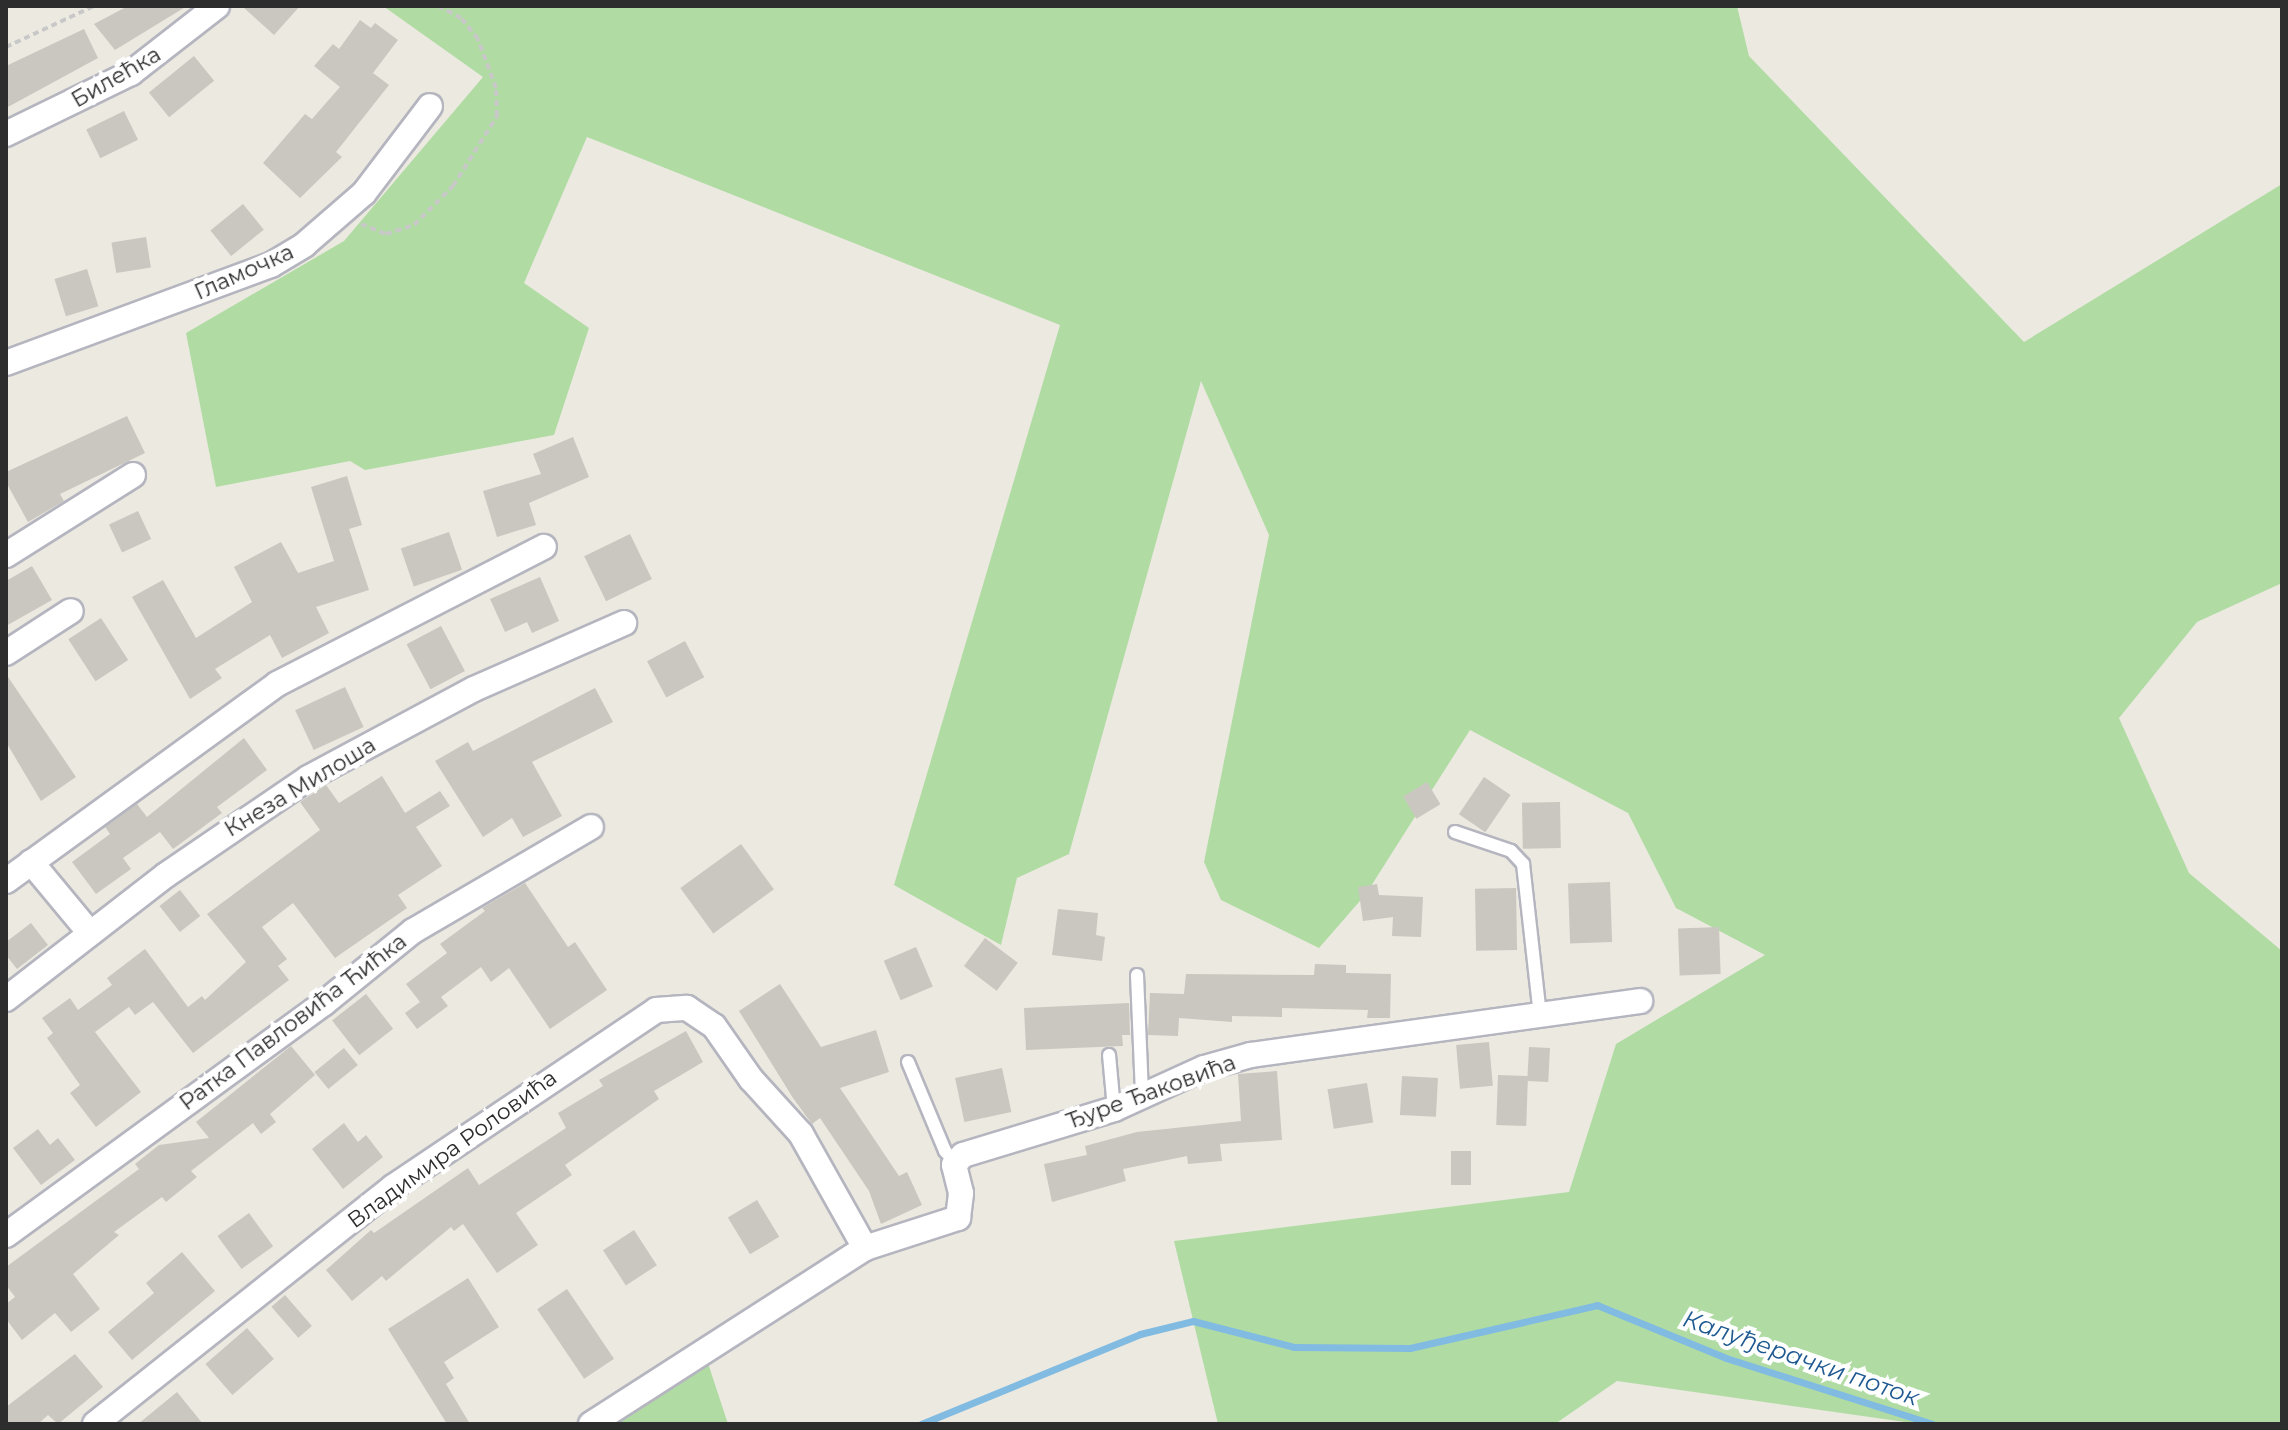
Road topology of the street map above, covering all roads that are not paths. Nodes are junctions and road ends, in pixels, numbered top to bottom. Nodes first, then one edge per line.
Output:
1 (217, 6) edge
2 (430, 106) dead end
3 (6, 134) edge
4 (6, 363) edge
5 (133, 475) dead end
6 (544, 547) dead end
7 (6, 555) edge
8 (71, 611) dead end
9 (624, 623) dead end
10 (6, 653) edge
11 (591, 827) dead end
12 (1455, 832) dead end
13 (31, 862) junction
14 (6, 881) edge
15 (90, 933) junction
16 (1137, 975) dead end
17 (6, 999) edge
18 (1640, 1001) dead end
19 (1540, 1016) junction
20 (1109, 1055) dead end
21 (908, 1062) dead end
22 (1142, 1096) junction
23 (1114, 1109) junction
24 (954, 1161) junction
25 (6, 1235) edge
26 (865, 1248) junction
27 (95, 1424) edge
28 (591, 1424) edge

1 - 3 street, Билећка
2 - 4 street, Гламочка
5 - 7 street
6 - 13 street
8 - 10 street
9 - 15 street, Кнеза Милоша
11 - 25 street, Ратка Павловића Ћићка
12 - 19 lane
13 - 14 street
13 - 15 street
15 - 17 street, Кнеза Милоша
16 - 22 lane
18 - 19 street, Ђуре Ђаковића
19 - 22 street, Ђуре Ђаковића
20 - 23 lane
21 - 24 lane
22 - 23 street, Ђуре Ђаковића
23 - 24 street, Ђуре Ђаковића
24 - 26 street
26 - 27 street, Владимира Роловића
26 - 28 street

